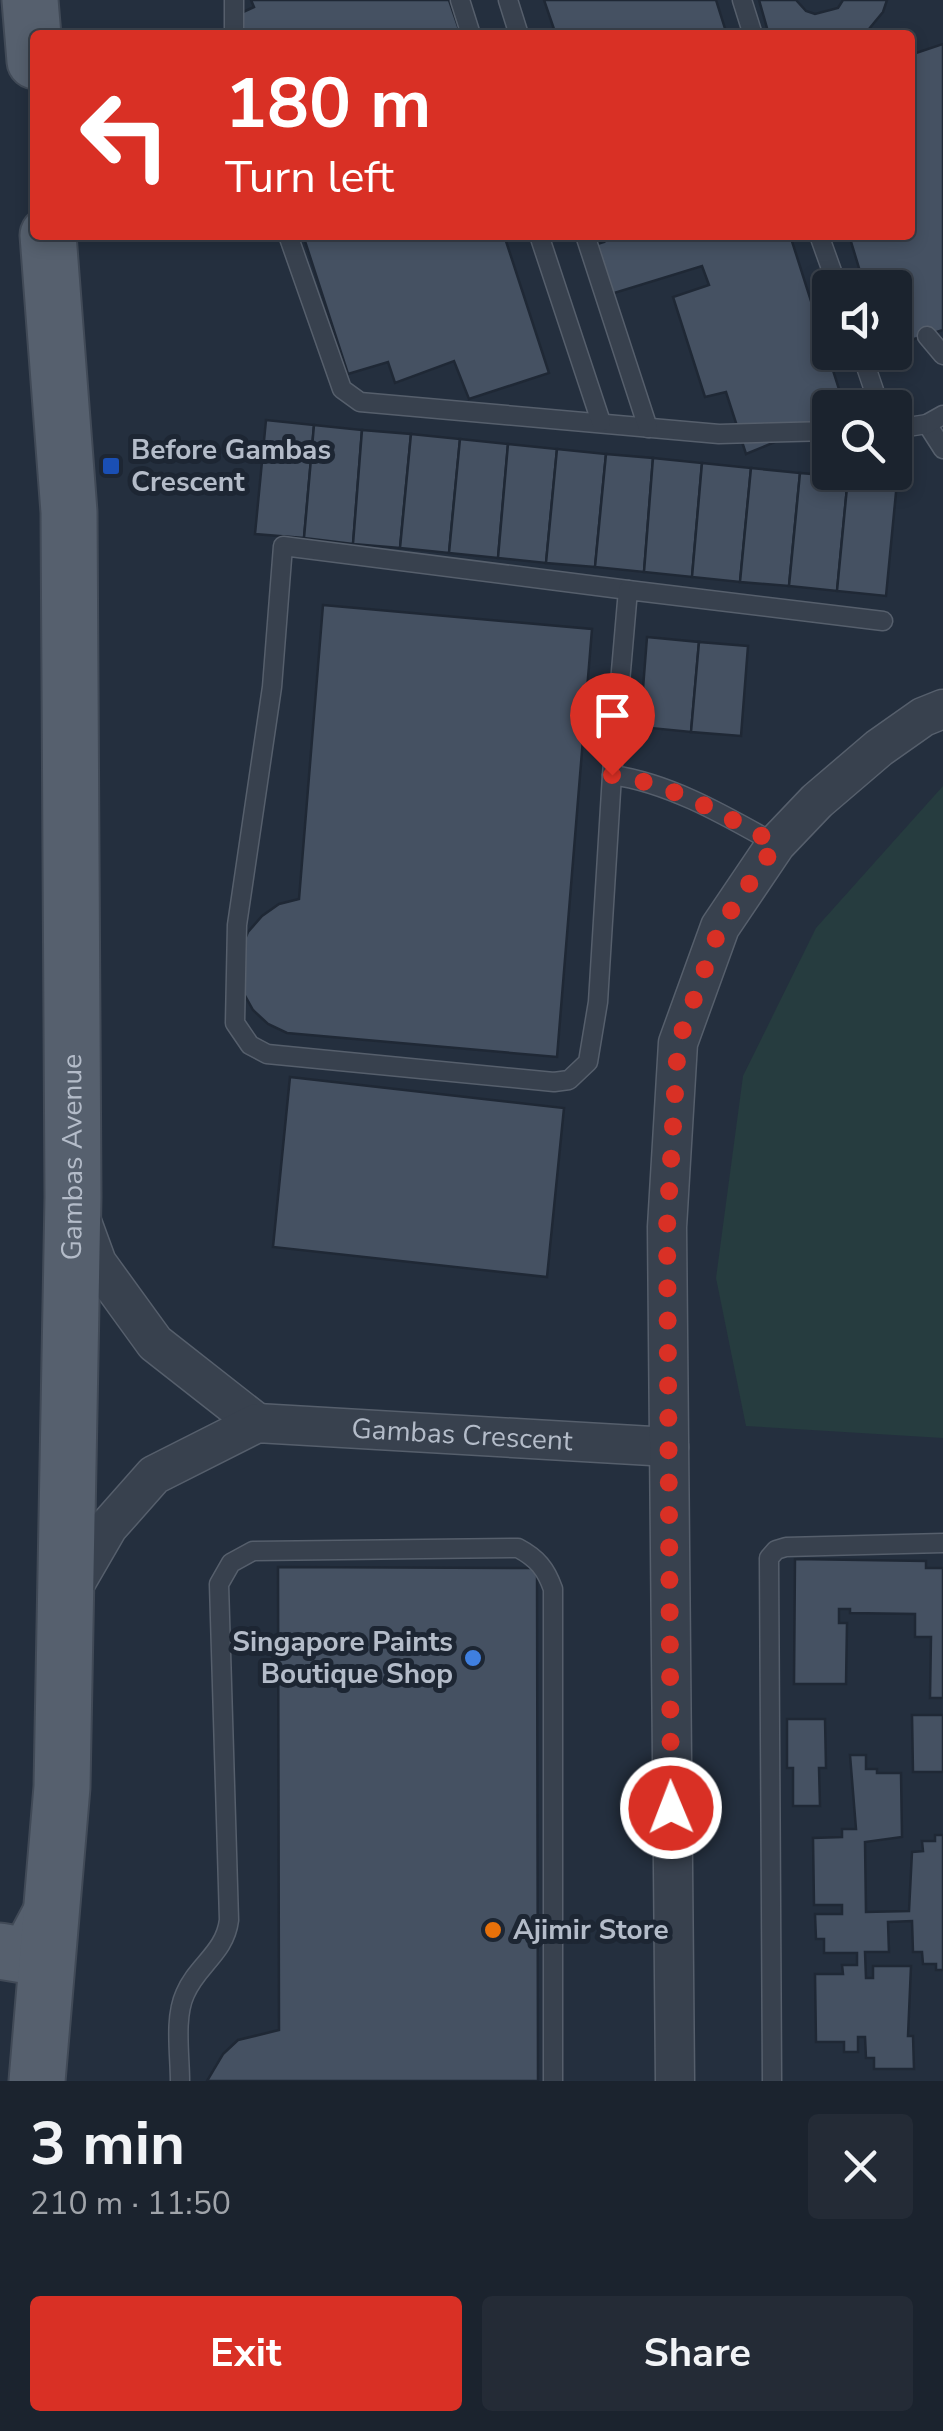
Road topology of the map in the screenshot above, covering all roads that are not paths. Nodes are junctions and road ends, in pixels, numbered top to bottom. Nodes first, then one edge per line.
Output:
1 (30, 0) edge
2 (234, 0) edge
3 (460, 0) edge
4 (508, 0) edge
5 (742, 0) edge
6 (32, 30) edge
7 (234, 30) edge
8 (469, 30) edge
9 (517, 30) edge
10 (751, 30) edge
11 (48, 240) edge
12 (290, 240) edge
13 (540, 240) edge
14 (587, 240) edge
15 (821, 240) edge
16 (832, 270) edge
17 (927, 336) dead end
18 (943, 355) edge
19 (935, 420) edge
20 (601, 422) junction
21 (648, 428) junction
22 (812, 431) edge
23 (943, 450) edge
24 (628, 590) junction
25 (883, 621) dead end
26 (943, 684) edge
27 (933, 713) edge
28 (612, 775) junction
29 (776, 844) junction
30 (73, 1196) junction
31 (257, 1423) junction
32 (669, 1446) junction
33 (943, 1543) edge
34 (67, 1598) junction
35 (50, 1915) junction
36 (0, 1951) edge
37 (37, 2081) edge
38 (180, 2081) edge
39 (553, 2081) edge
40 (674, 2081) edge
41 (772, 2081) edge

1 - 6 main road
2 - 7 lane
3 - 8 lane
4 - 9 lane
5 - 10 lane
11 - 30 main road, Gambas Avenue
12 - 20 lane
13 - 20 lane
14 - 21 lane
15 - 16 lane
17 - 18 lane
19 - 23 lane
20 - 21 lane
21 - 22 lane
24 - 25 lane
24 - 28 lane
24 - 28 lane
26 - 27 street
27 - 29 street
28 - 29 lane
29 - 32 street
30 - 31 street
30 - 34 main road, Gambas Avenue
31 - 32 street, Gambas Crescent
31 - 34 street, Gambas Crescent
32 - 40 street
33 - 41 lane
34 - 35 main road, Gambas Avenue
35 - 36 main road
35 - 37 main road, Gambas Avenue
38 - 39 lane

